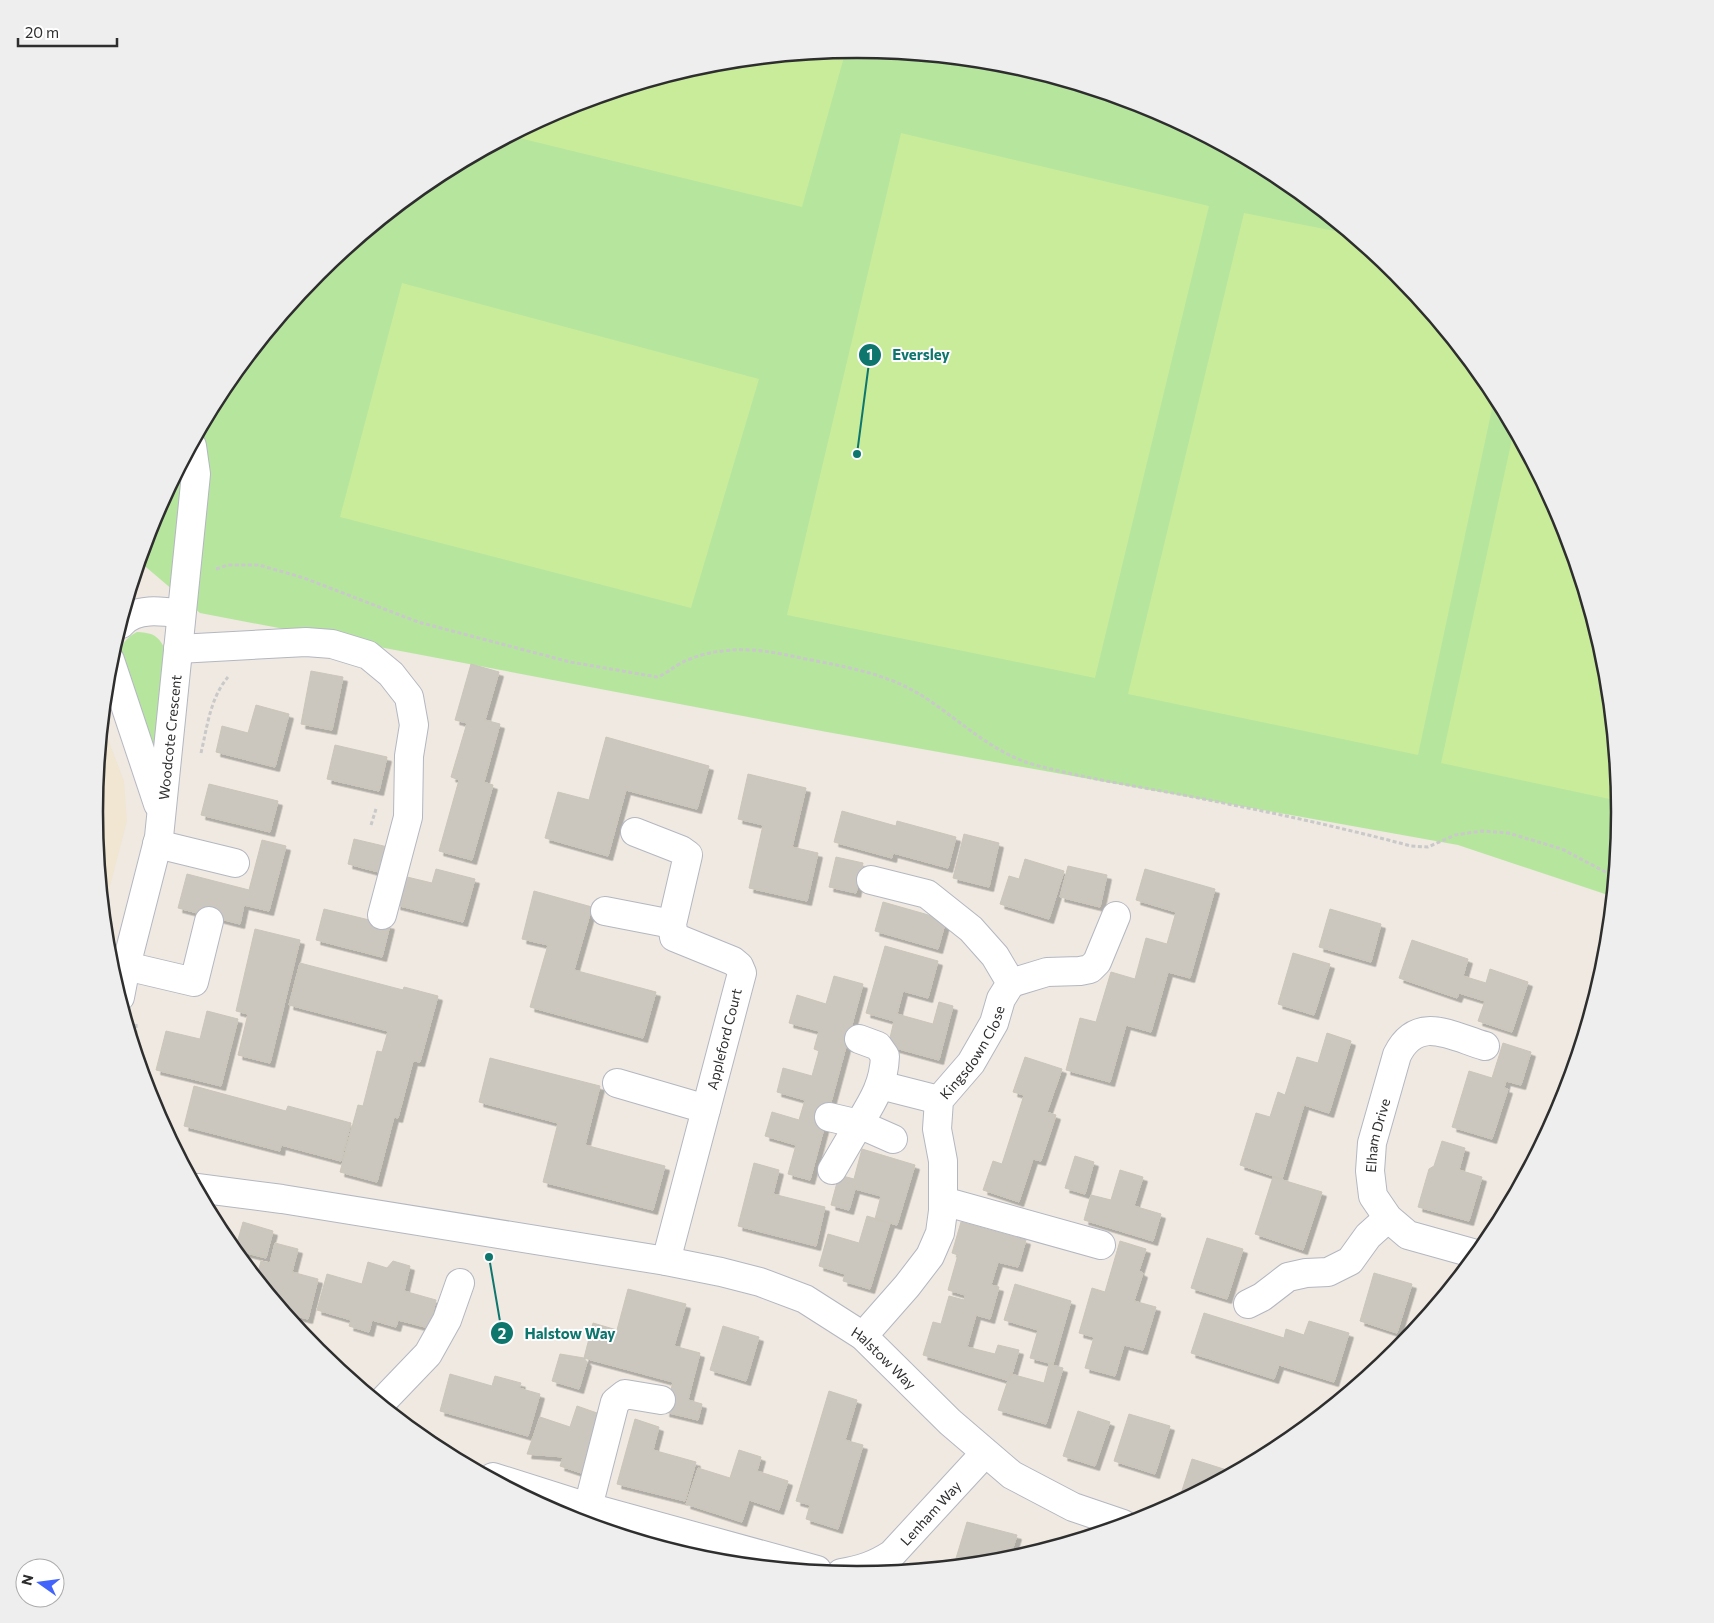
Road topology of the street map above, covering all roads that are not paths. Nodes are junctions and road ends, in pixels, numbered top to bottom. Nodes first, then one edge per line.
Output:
1 (187, 472) edge
2 (181, 614) junction
3 (128, 618) edge
4 (178, 649) junction
5 (115, 675) edge
6 (161, 812) junction
7 (635, 832) dead end
8 (157, 844) junction
9 (235, 863) dead end
10 (871, 880) dead end
11 (605, 911) dead end
12 (382, 915) dead end
13 (1116, 916) dead end
14 (210, 921) dead end
15 (672, 924) junction
16 (126, 966) junction
17 (123, 982) edge
18 (1011, 983) junction
19 (859, 1039) dead end
20 (1485, 1046) dead end
21 (618, 1083) dead end
22 (880, 1085) junction
23 (939, 1100) junction
24 (706, 1109) junction
25 (829, 1117) dead end
26 (859, 1124) junction
27 (893, 1139) dead end
28 (832, 1170) dead end
29 (205, 1189) edge
30 (943, 1201) junction
31 (1388, 1218) junction
32 (1101, 1245) dead end
33 (1469, 1252) edge
34 (666, 1260) junction
35 (460, 1283) dead end
36 (1248, 1304) dead end
37 (863, 1336) junction
38 (385, 1399) edge
39 (660, 1400) dead end
40 (985, 1453) junction
41 (521, 1486) edge
42 (588, 1506) junction
43 (1112, 1520) edge
44 (788, 1562) edge
45 (872, 1565) edge

1 - 2 street, Woodcote Crescent
2 - 3 street
2 - 4 street, Woodcote Crescent
4 - 6 street, Woodcote Crescent
4 - 12 street
5 - 6 street
6 - 8 street, Woodcote Crescent
7 - 15 street
8 - 9 street
8 - 16 street, Woodcote Crescent
10 - 18 street
11 - 15 street
13 - 18 street
14 - 16 street
15 - 24 street, Appleford Court
16 - 17 street, Woodcote Crescent
18 - 23 street, Kingsdown Close
19 - 22 street
20 - 31 street, Elham Drive
21 - 24 street
22 - 23 street
22 - 26 street
23 - 30 street, Kingsdown Close
24 - 34 street, Appleford Court
25 - 26 street
26 - 27 street
26 - 28 street
29 - 34 street, Halstow Way
30 - 32 street
30 - 37 street, Kingsdown Close
31 - 33 street, Elham Drive
31 - 36 street
34 - 37 street, Halstow Way
35 - 38 street
37 - 40 street, Halstow Way
39 - 42 street
40 - 43 street, Halstow Way
40 - 45 street, Lenham Way
41 - 42 street
42 - 44 street

